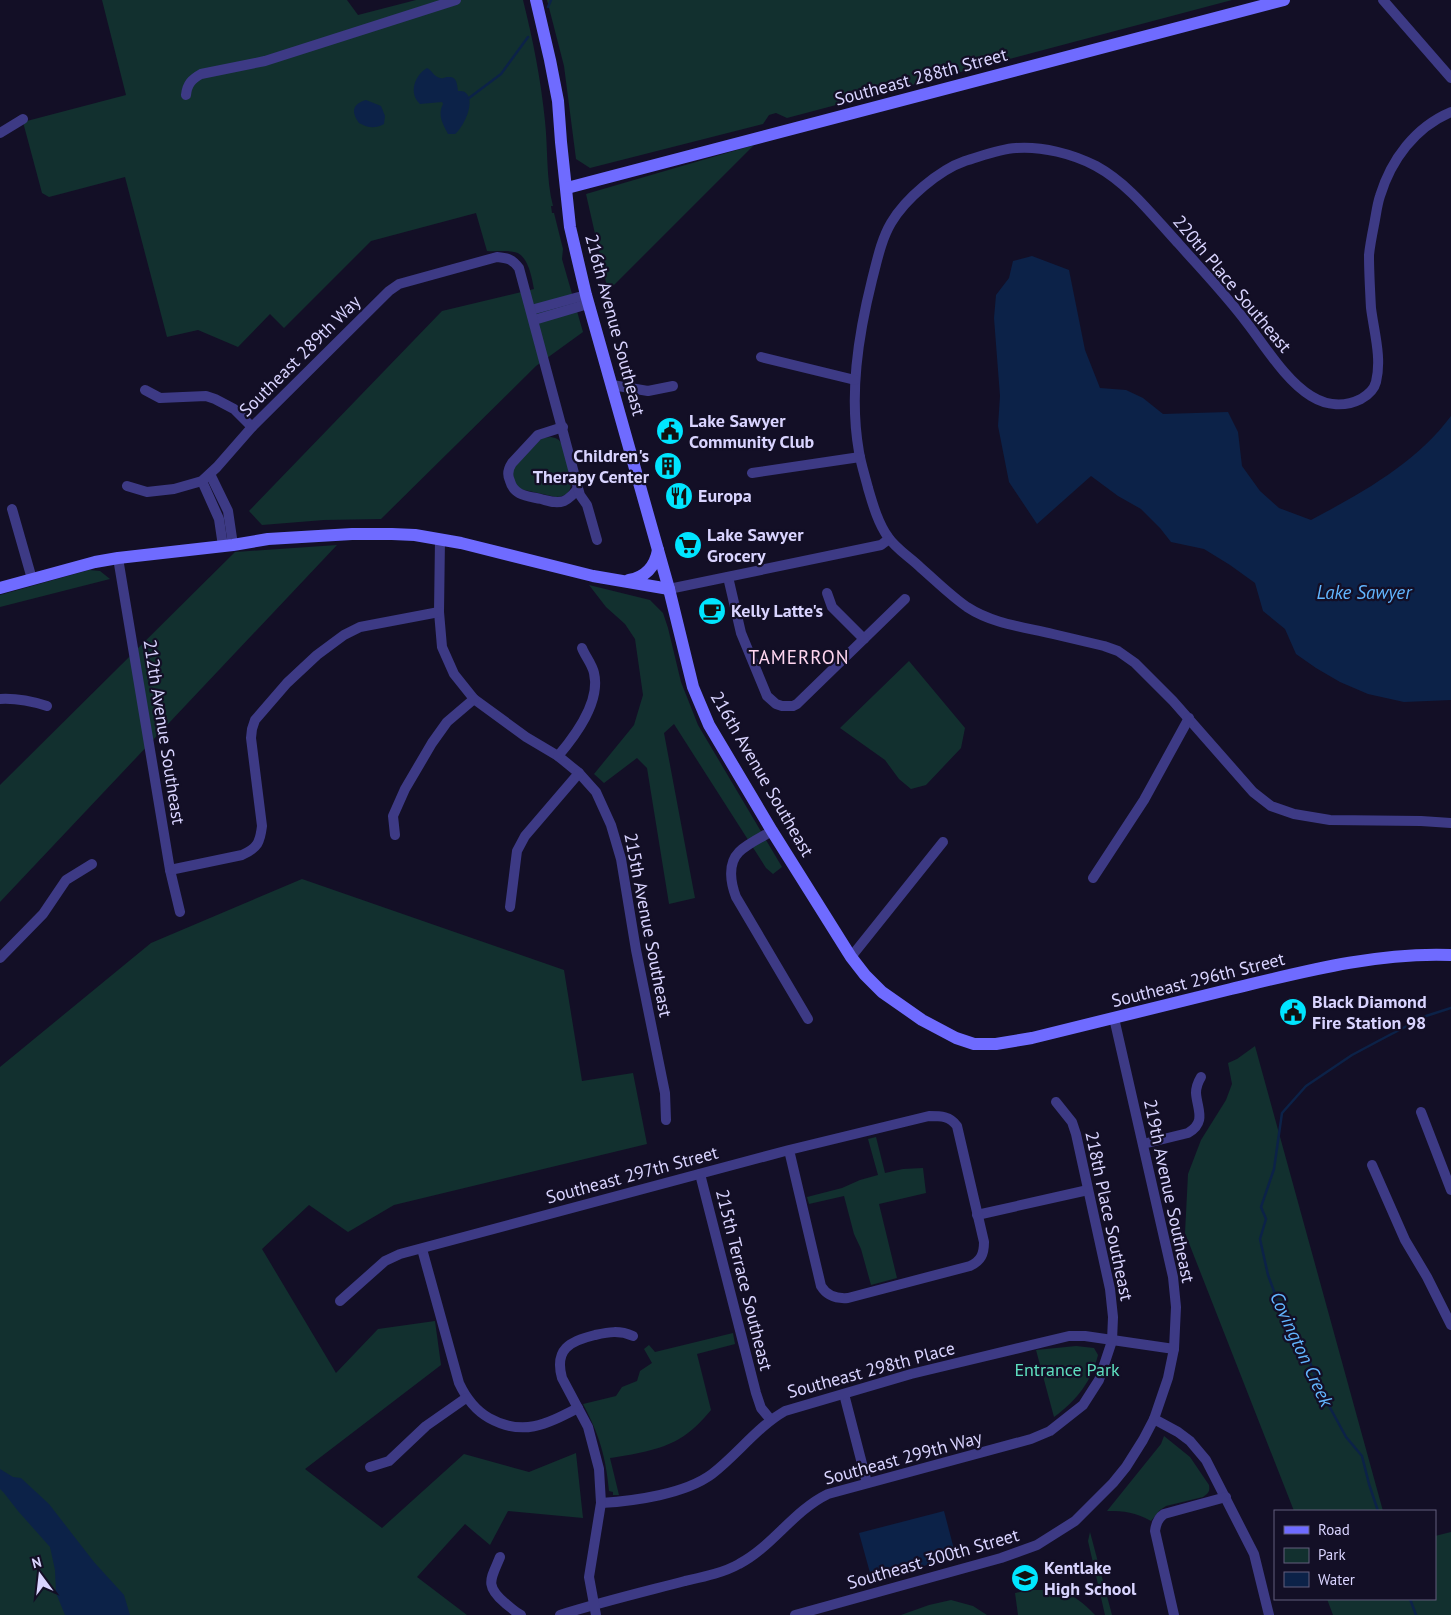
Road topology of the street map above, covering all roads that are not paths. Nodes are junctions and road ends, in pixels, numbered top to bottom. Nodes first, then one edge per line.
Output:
1 (456, 0) edge
2 (536, 0) edge
3 (1284, 0) edge
4 (1383, 0) edge
5 (1451, 78) edge
6 (186, 95) dead end
7 (1451, 112) edge
8 (23, 119) dead end
9 (0, 132) edge
10 (567, 188) junction
11 (587, 300) junction
12 (533, 315) junction
13 (761, 357) dead end
14 (855, 380) junction
15 (612, 385) junction
16 (673, 386) dead end
17 (145, 390) dead end
18 (252, 427) junction
19 (563, 428) junction
20 (860, 456) junction
21 (752, 473) dead end
22 (206, 478) junction
23 (127, 486) dead end
24 (578, 488) junction
25 (12, 509) dead end
26 (440, 539) junction
27 (889, 539) junction
28 (597, 540) dead end
29 (228, 545) junction
30 (658, 550) junction
31 (118, 558) junction
32 (728, 577) junction
33 (32, 580) junction
34 (621, 581) junction
35 (0, 588) edge
36 (669, 589) junction
37 (827, 593) dead end
38 (905, 599) dead end
39 (439, 612) junction
40 (864, 639) junction
41 (582, 648) dead end
42 (0, 699) edge
43 (474, 699) junction
44 (47, 706) dead end
45 (1188, 718) junction
46 (558, 756) junction
47 (579, 773) junction
48 (1451, 823) edge
49 (772, 831) junction
50 (395, 835) dead end
51 (943, 842) dead end
52 (92, 864) dead end
53 (170, 870) junction
54 (1093, 878) dead end
55 (510, 907) dead end
56 (180, 912) dead end
57 (1451, 955) edge
58 (851, 956) junction
59 (0, 958) edge
60 (1114, 1018) junction
61 (808, 1019) dead end
62 (956, 1038) joint
63 (1200, 1077) dead end
64 (1056, 1102) dead end
65 (1421, 1112) dead end
66 (666, 1120) dead end
67 (1143, 1144) junction
68 (788, 1150) junction
69 (1372, 1165) dead end
70 (700, 1174) junction
71 (1088, 1190) junction
72 (1451, 1190) edge
73 (977, 1215) junction
74 (422, 1249) junction
75 (340, 1301) dead end
76 (1451, 1325) edge
77 (634, 1336) dead end
78 (1112, 1341) junction
79 (1174, 1350) junction
80 (844, 1394) junction
81 (466, 1398) junction
82 (578, 1408) junction
83 (1154, 1419) junction
84 (770, 1420) junction
85 (370, 1467) dead end
86 (866, 1483) junction
87 (1226, 1497) junction
88 (602, 1503) junction
89 (1075, 1521) joint
90 (500, 1557) dead end
91 (595, 1610) edge
92 (521, 1615) edge
93 (560, 1615) edge
94 (795, 1615) edge
95 (1174, 1615) edge
96 (1269, 1615) edge

1 - 6 street
2 - 10 street, 216th Avenue Southeast
3 - 10 street, Southeast 288th Street
4 - 5 street
7 - 14 street, 220th Place Southeast
8 - 9 street
10 - 11 street, 216th Avenue Southeast
11 - 12 street
11 - 15 street, 216th Avenue Southeast
12 - 18 street, Southeast 289th Way
12 - 19 street
13 - 14 street
14 - 20 street, 220th Place Southeast
15 - 16 street
15 - 30 street, 216th Avenue Southeast
17 - 18 street
18 - 22 street, Southeast 289th Way
19 - 24 street
19 - 24 street
20 - 21 street
20 - 27 street, 220th Place Southeast
22 - 23 street
22 - 29 street
24 - 28 street
25 - 33 street
26 - 29 street
26 - 34 street
26 - 39 street, 215th Avenue Southeast
27 - 32 street
27 - 45 street
29 - 31 street
30 - 34 street
30 - 36 street, 216th Avenue Southeast
31 - 33 street
31 - 53 street, 212th Avenue Southeast
32 - 36 street
32 - 40 street
33 - 35 street
34 - 36 street
36 - 49 street, 216th Avenue Southeast
37 - 40 street
38 - 40 street
39 - 43 street, 215th Avenue Southeast
39 - 53 street
41 - 46 street
42 - 44 street
43 - 46 street, 215th Avenue Southeast
43 - 50 street
45 - 48 street
45 - 54 street
46 - 47 street, 215th Avenue Southeast
47 - 55 street
47 - 66 street, 215th Avenue Southeast
49 - 58 street, 216th Avenue Southeast
49 - 61 street
51 - 58 street
52 - 59 street
53 - 56 street, 212th Avenue Southeast
57 - 60 street, Southeast 296th Street
58 - 62 street, 216th Avenue Southeast
60 - 62 street, Southeast 296th Street
60 - 67 street, 219th Avenue Southeast
63 - 67 street
64 - 71 street, 218th Place Southeast
65 - 72 street
67 - 79 street, 219th Avenue Southeast
68 - 70 street, Southeast 297th Street
68 - 73 street, Southeast 297th Street
68 - 73 street
69 - 76 street
70 - 74 street, Southeast 297th Street
70 - 84 street, 215th Terrace Southeast
71 - 73 street
71 - 78 street, 218th Place Southeast
74 - 75 street, Southeast 297th Street
74 - 81 street
77 - 82 street
78 - 79 street, Southeast 298th Place
78 - 80 street, Southeast 298th Place
78 - 86 street, Southeast 299th Way
79 - 83 street, 219th Avenue Southeast
80 - 84 street, Southeast 298th Place
80 - 86 street
81 - 82 street
81 - 85 street
82 - 88 street
83 - 87 street
83 - 89 street, 219th Avenue Southeast
84 - 88 street, Southeast 298th Place
86 - 91 street, Southeast 299th Way
87 - 95 street
87 - 96 street
88 - 91 street
89 - 94 street, Southeast 300th Street
90 - 92 street
91 - 93 street, Southeast 299th Way

